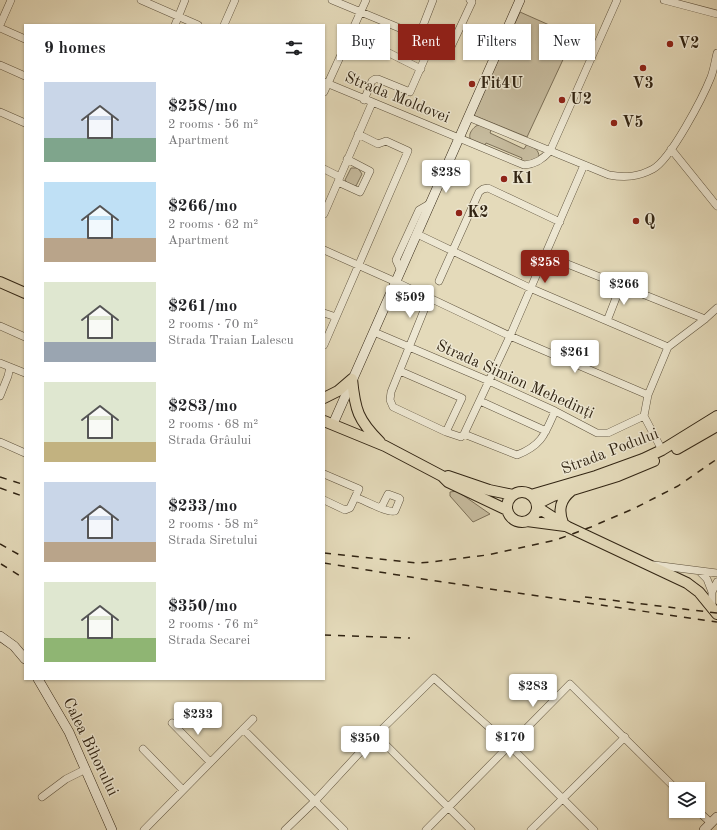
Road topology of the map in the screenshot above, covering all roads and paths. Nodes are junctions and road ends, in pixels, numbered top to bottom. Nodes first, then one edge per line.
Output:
1 (11, 0) edge
2 (141, 0) edge
3 (185, 0) edge
4 (235, 0) edge
5 (333, 0) edge
6 (366, 0) edge
7 (433, 0) edge
8 (470, 0) edge
9 (520, 0) edge
10 (617, 0) edge
11 (664, 0) edge
12 (362, 12) junction
13 (717, 14) edge
14 (178, 16) junction
15 (0, 24) edge
16 (175, 24) edge
17 (196, 24) edge
18 (224, 24) edge
19 (424, 24) edge
20 (398, 27) edge
21 (0, 28) edge
22 (24, 39) edge
23 (455, 40) edge
24 (390, 53) edge
25 (717, 53) edge
26 (424, 60) edge
27 (0, 65) edge
28 (421, 68) junction
29 (24, 76) edge
30 (326, 83) edge
31 (364, 100) junction
32 (372, 103) junction
33 (0, 112) edge
34 (468, 117) junction
35 (24, 123) edge
36 (358, 134) junction
37 (459, 139) junction
38 (671, 149) junction
39 (550, 151) junction
40 (347, 159) junction
41 (584, 165) junction
42 (325, 170) edge
43 (339, 179) junction
44 (431, 203) junction
45 (717, 206) edge
46 (325, 212) edge
47 (560, 222) junction
48 (417, 234) junction
49 (325, 250) edge
50 (451, 251) junction
51 (545, 255) junction
52 (359, 265) junction
53 (401, 271) junction
54 (439, 281) dead end
55 (0, 282) edge
56 (396, 282) junction
57 (621, 285) junction
58 (530, 288) junction
59 (24, 293) edge
60 (429, 298) junction
61 (717, 308) edge
62 (325, 312) edge
63 (336, 317) junction
64 (705, 319) junction
65 (607, 321) junction
66 (0, 327) edge
67 (374, 332) junction
68 (510, 336) junction
69 (24, 337) edge
70 (325, 342) edge
71 (668, 347) junction
72 (409, 348) junction
73 (0, 363) edge
74 (10, 367) junction
75 (400, 371) junction
76 (24, 374) edge
77 (352, 379) junction
78 (489, 381) junction
79 (648, 395) junction
80 (0, 396) edge
81 (325, 398) edge
82 (480, 401) junction
83 (555, 411) junction
84 (644, 416) junction
85 (717, 416) edge
86 (328, 422) edge
87 (717, 426) edge
88 (546, 431) junction
89 (446, 432) junction
90 (464, 434) junction
91 (0, 442) edge
92 (384, 446) junction
93 (662, 450) junction
94 (24, 453) edge
95 (325, 474) edge
96 (442, 476) junction
97 (572, 491) junction
98 (513, 495) junction
99 (356, 497) junction
100 (325, 500) edge
101 (535, 502) junction
102 (381, 508) dead end
103 (507, 510) junction
104 (528, 520) junction
105 (566, 525) junction
106 (649, 565) junction
107 (698, 570) junction
108 (717, 573) edge
109 (717, 582) edge
110 (712, 592) junction
111 (714, 610) edge
112 (0, 636) edge
113 (24, 658) edge
114 (39, 680) edge
115 (253, 719) dead end
116 (172, 723) dead end
117 (243, 729) junction
118 (376, 735) junction
119 (625, 737) junction
120 (510, 746) junction
121 (143, 749) dead end
122 (210, 762) junction
123 (86, 769) junction
124 (669, 782) edge
125 (183, 790) junction
126 (42, 797) dead end
127 (563, 799) junction
128 (315, 801) junction
129 (449, 807) junction
130 (112, 830) edge
131 (144, 830) edge
132 (285, 830) edge
133 (344, 830) edge
134 (426, 830) edge
135 (471, 830) edge
136 (531, 830) edge
137 (594, 830) edge

1 - 15 street
2 - 14 street
3 - 14 street
4 - 18 street
5 - 12 street
6 - 12 street
7 - 19 street
8 - 23 street
9 - 34 main road
10 - 39 street
11 - 13 street
12 - 20 street
12 - 30 street
14 - 16 street
14 - 17 street
21 - 22 street
24 - 28 street
25 - 38 street
26 - 28 street
27 - 29 street
28 - 31 street
30 - 31 street, Strada Moldovei
31 - 32 street, Strada Moldovei
32 - 36 street
32 - 37 street, Strada Moldovei
33 - 35 street
34 - 37 main road
34 - 39 street
36 - 40 street
36 - 52 street
37 - 39 street, Strada Moldovei
37 - 44 main road
38 - 41 street
38 - 45 street
39 - 41 street
40 - 43 street
40 - 43 street
41 - 47 street
42 - 43 street
43 - 46 street
44 - 48 main road
44 - 53 street
47 - 50 street
47 - 51 street
48 - 50 street
48 - 53 main road
49 - 52 street
50 - 54 street
50 - 58 street
51 - 57 street
51 - 58 street
52 - 56 street
52 - 63 street
53 - 56 main road
55 - 59 main road
56 - 60 street
56 - 67 main road
57 - 64 street
57 - 65 street
58 - 65 street
58 - 68 street
60 - 68 street
60 - 72 street
61 - 64 street
62 - 63 street
63 - 70 street
64 - 71 street
65 - 71 street
66 - 69 street
67 - 72 street, Strada Simion Mehedinți
67 - 77 main road
68 - 78 street
68 - 79 street
71 - 79 street
72 - 75 street
72 - 78 street, Strada Simion Mehedinți
73 - 74 street
74 - 76 street
74 - 80 street
75 - 89 street
75 - 89 street
77 - 81 main road
77 - 86 main road
77 - 92 main road
78 - 82 street
78 - 83 street, Strada Simion Mehedinți
79 - 84 street
82 - 88 street
82 - 90 street
83 - 84 street, Strada Simion Mehedinți
83 - 88 street
84 - 93 street
85 - 93 main road, Strada Podului
86 - 92 main road
87 - 97 main road, Strada Podului
88 - 90 street
89 - 90 street
91 - 94 street
92 - 96 main road
93 - 101 main road, Strada Podului
95 - 99 street
96 - 98 main road
96 - 103 main road
97 - 101 main road, Strada Podului
97 - 105 main road
98 - 101 main road
98 - 103 main road
99 - 100 street
99 - 102 street
101 - 104 main road
101 - 105 main road
103 - 104 main road
104 - 105 main road
105 - 106 main road
106 - 107 street
106 - 111 main road
107 - 108 street
107 - 110 street
109 - 110 street
110 - 111 street
112 - 113 main road
114 - 123 main road, Calea Bihorului
115 - 117 street
116 - 122 street
117 - 122 street
117 - 128 street
118 - 120 street
118 - 128 street
118 - 129 street
119 - 120 street
119 - 124 street
119 - 127 street
120 - 127 street
120 - 129 street
121 - 125 street
122 - 125 street
123 - 126 street
123 - 130 main road, Calea Bihorului
125 - 131 street
127 - 136 street
127 - 137 street
128 - 132 street
128 - 133 street
129 - 134 street
129 - 135 street

